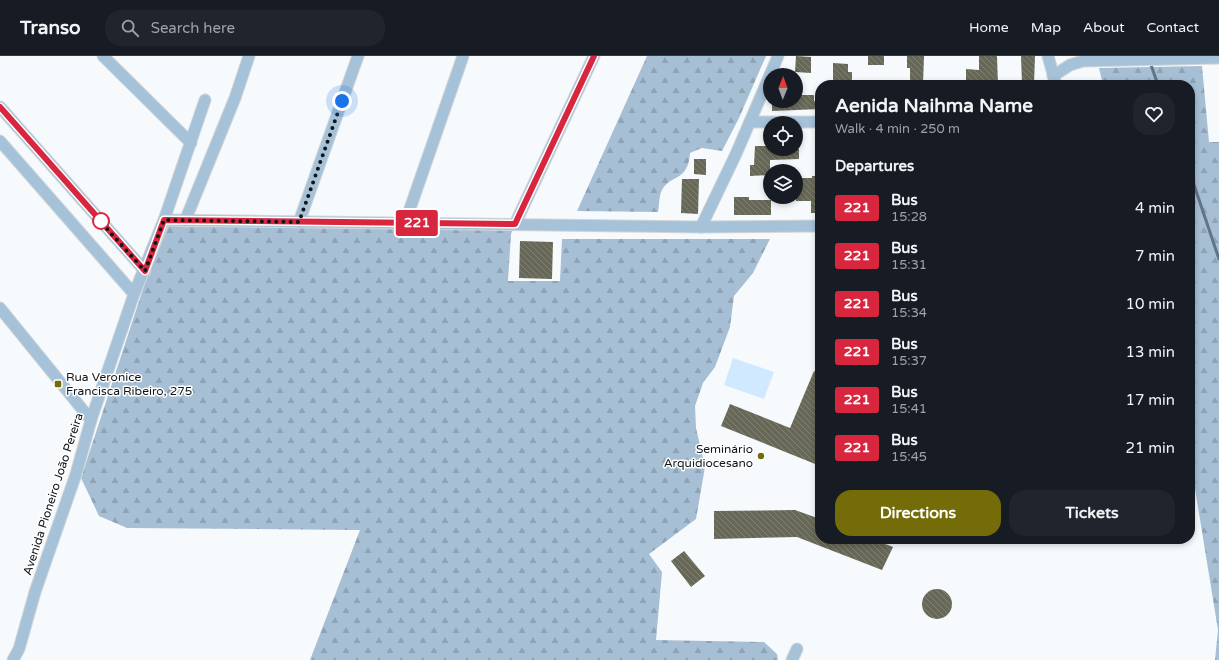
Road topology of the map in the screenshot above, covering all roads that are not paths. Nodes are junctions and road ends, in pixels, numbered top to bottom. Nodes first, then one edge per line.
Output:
1 (103, 56) edge
2 (249, 56) edge
3 (358, 56) edge
4 (463, 56) edge
5 (594, 56) edge
6 (778, 56) edge
7 (1048, 56) edge
8 (1096, 58) edge
9 (1219, 58) edge
10 (773, 68) edge
11 (1055, 80) edge
12 (1056, 80) edge
13 (763, 91) edge
14 (206, 100) dead end
15 (0, 107) edge
16 (750, 122) junction
17 (815, 122) edge
18 (0, 141) edge
19 (192, 143) junction
20 (164, 220) junction
21 (185, 221) junction
22 (299, 222) junction
23 (405, 223) junction
24 (515, 224) junction
25 (815, 226) edge
26 (701, 227) junction
27 (145, 271) junction
28 (134, 294) junction
29 (0, 308) edge
30 (91, 420) junction
31 (19, 649) junction
32 (797, 649) dead end
33 (13, 660) edge
34 (18, 660) edge
35 (792, 660) edge

1 - 19 street
2 - 21 street
3 - 22 street
4 - 23 street
5 - 24 street
6 - 10 street
7 - 11 street
8 - 9 street
8 - 12 street
13 - 16 street
14 - 19 street, Avenida Pioneiro João Pereira
15 - 27 street
16 - 17 street
16 - 26 street
18 - 28 street
19 - 20 street, Avenida Pioneiro João Pereira
20 - 21 street
20 - 27 street, Avenida Pioneiro João Pereira
21 - 22 street
22 - 23 street
23 - 24 street
24 - 26 street
25 - 26 street
27 - 28 street, Avenida Pioneiro João Pereira
28 - 30 street, Avenida Pioneiro João Pereira
29 - 30 street
30 - 31 street, Avenida Pioneiro João Pereira
31 - 33 street, Avenida Pioneiro João Pereira
31 - 34 street, Avenida Pioneiro João Pereira
32 - 35 street

